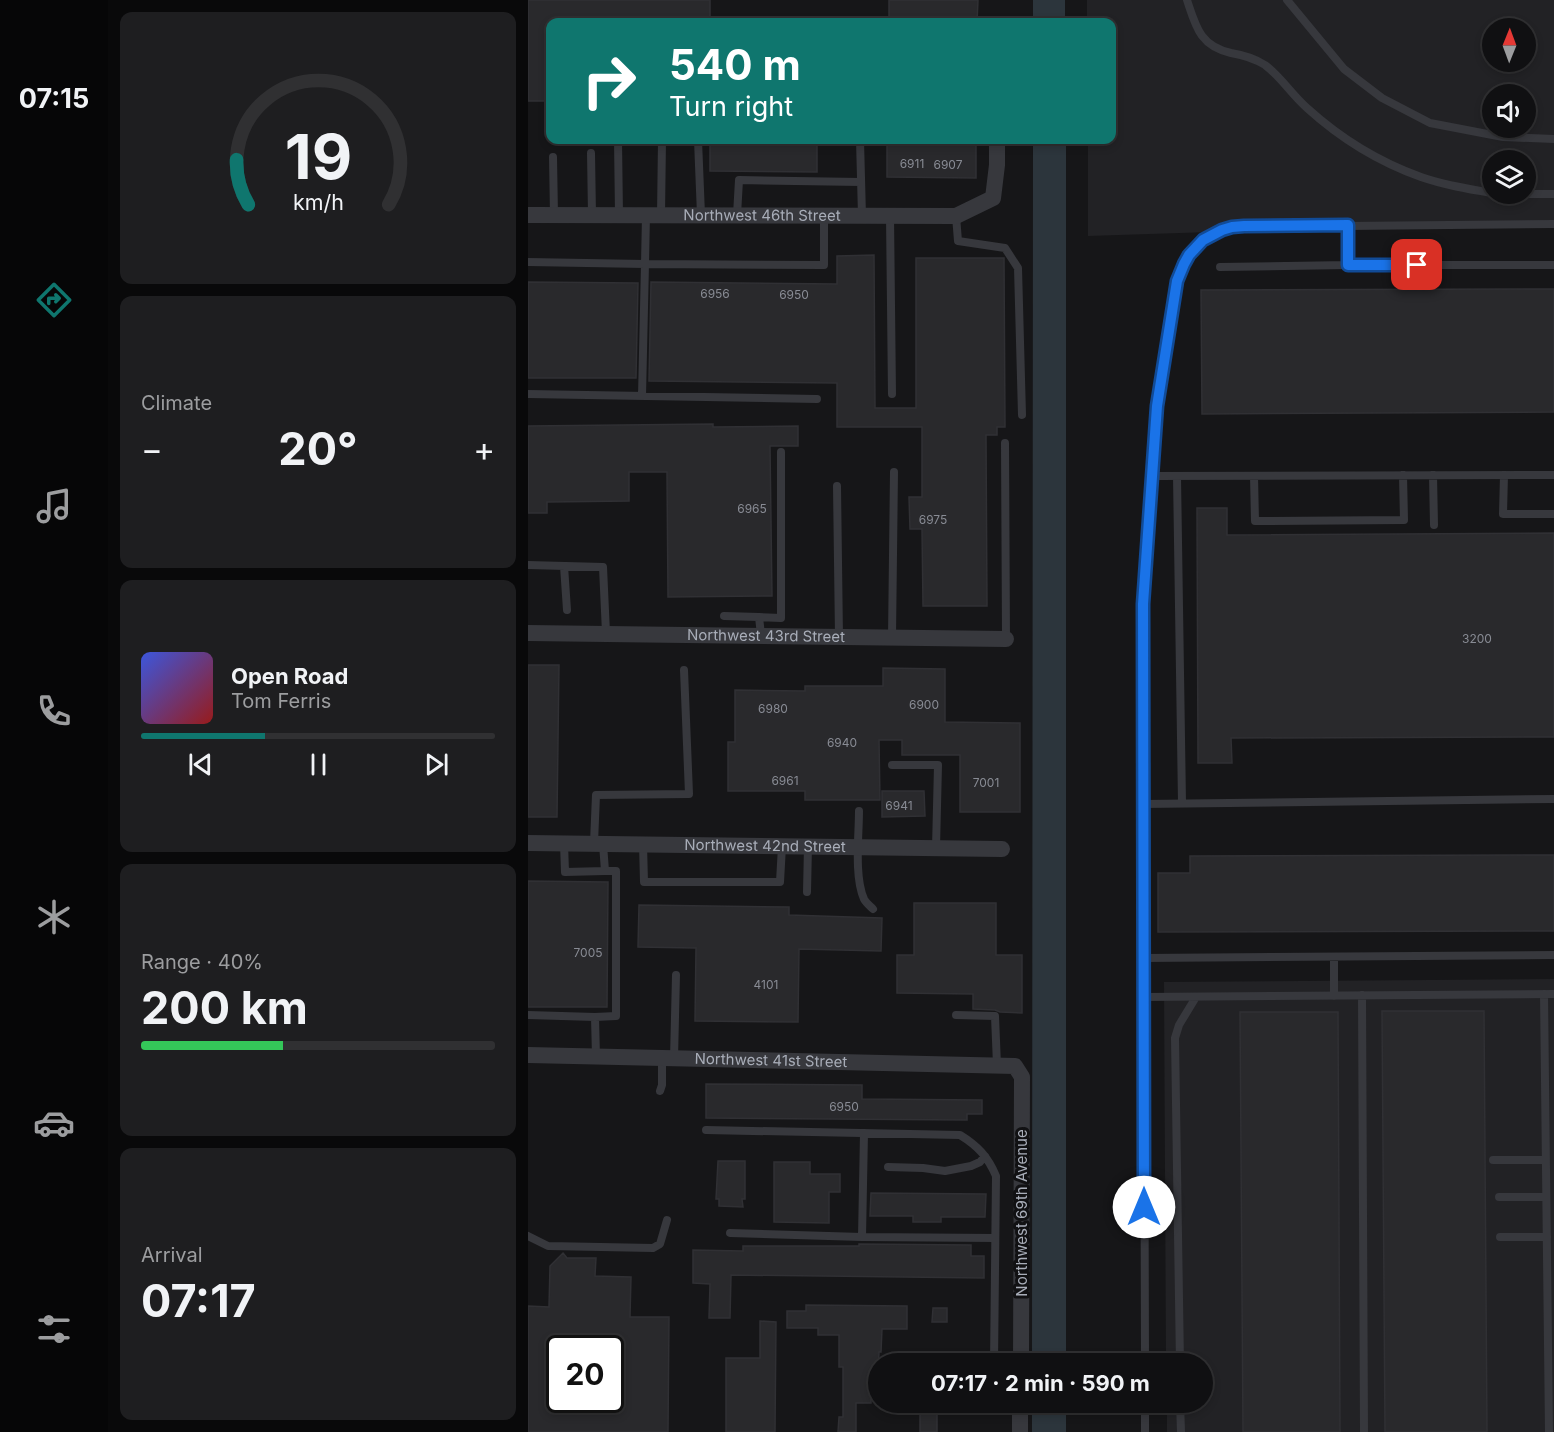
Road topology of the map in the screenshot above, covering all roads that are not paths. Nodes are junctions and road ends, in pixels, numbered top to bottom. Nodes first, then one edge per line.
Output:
1 (1187, 0) edge
2 (1287, 0) edge
3 (1554, 139) edge
4 (618, 144) edge
5 (662, 144) edge
6 (698, 144) edge
7 (861, 144) edge
8 (997, 144) edge
9 (591, 153) dead end
10 (553, 157) dead end
11 (861, 182) junction
12 (1482, 191) edge
13 (1536, 194) edge
14 (1554, 194) edge
15 (528, 215) edge
16 (554, 215) junction
17 (592, 215) junction
18 (619, 215) junction
19 (653, 215) junction
20 (701, 215) junction
21 (737, 215) junction
22 (824, 215) junction
23 (862, 216) junction
24 (890, 216) junction
25 (956, 216) junction
26 (1348, 225) junction
27 (1554, 225) edge
28 (528, 262) edge
29 (645, 264) junction
30 (1348, 265) junction
31 (1554, 265) edge
32 (1220, 267) dead end
33 (528, 394) edge
34 (892, 394) dead end
35 (642, 396) junction
36 (817, 399) dead end
37 (1022, 415) dead end
38 (1005, 443) dead end
39 (781, 452) dead end
40 (894, 472) dead end
41 (1433, 475) junction
42 (1504, 475) junction
43 (1554, 475) edge
44 (1151, 476) junction
45 (1177, 476) junction
46 (1254, 476) junction
47 (1403, 476) junction
48 (837, 486) dead end
49 (1554, 514) edge
50 (1434, 525) dead end
51 (528, 565) edge
52 (564, 566) junction
53 (567, 610) dead end
54 (724, 616) dead end
55 (759, 617) junction
56 (528, 633) edge
57 (606, 633) junction
58 (761, 635) junction
59 (839, 637) junction
60 (892, 638) junction
61 (1006, 639) joint
62 (684, 670) dead end
63 (892, 765) dead end
64 (1554, 799) edge
65 (1182, 803) junction
66 (1143, 804) junction
67 (859, 811) dead end
68 (528, 843) edge
69 (564, 843) junction
70 (598, 844) junction
71 (643, 844) junction
72 (782, 846) junction
73 (808, 846) junction
74 (858, 847) junction
75 (936, 848) junction
76 (1002, 849) dead end
77 (604, 871) junction
78 (807, 892) dead end
79 (873, 909) dead end
80 (1554, 955) edge
81 (1334, 957) junction
82 (1144, 958) junction
83 (676, 975) dead end
84 (1544, 994) junction
85 (1554, 994) edge
86 (1362, 995) junction
87 (1334, 996) junction
88 (1144, 997) junction
89 (1196, 997) junction
90 (528, 1015) edge
91 (956, 1015) dead end
92 (595, 1017) junction
93 (528, 1055) edge
94 (596, 1057) junction
95 (668, 1059) junction
96 (997, 1065) junction
97 (1015, 1065) joint
98 (660, 1091) dead end
99 (706, 1130) dead end
100 (864, 1133) junction
101 (985, 1156) junction
102 (1493, 1160) dead end
103 (1546, 1160) junction
104 (888, 1167) dead end
105 (1499, 1197) dead end
106 (1546, 1197) junction
107 (667, 1220) dead end
108 (730, 1233) dead end
109 (528, 1236) edge
110 (1547, 1236) junction
111 (862, 1237) junction
112 (1500, 1237) dead end
113 (995, 1238) junction
114 (993, 1353) edge
115 (1021, 1353) edge
116 (1145, 1353) edge
117 (1180, 1353) edge
118 (1020, 1413) edge
119 (1145, 1413) edge
120 (1180, 1413) edge
121 (1020, 1432) edge
122 (1145, 1432) edge
123 (1181, 1432) edge
124 (1364, 1432) edge
125 (1549, 1432) edge

1 - 12 lane
2 - 3 lane
4 - 18 lane
5 - 19 lane
6 - 20 lane
7 - 11 lane
8 - 25 street, Northwest 46th Street
9 - 17 lane
10 - 16 lane
11 - 21 lane
11 - 23 lane
13 - 14 lane
15 - 16 street, Northwest 46th Street
16 - 17 street, Northwest 46th Street
17 - 18 street, Northwest 46th Street
18 - 19 street, Northwest 46th Street
19 - 20 street, Northwest 46th Street
19 - 29 lane
20 - 21 street, Northwest 46th Street
21 - 22 street, Northwest 46th Street
22 - 23 street, Northwest 46th Street
22 - 29 lane
23 - 24 street, Northwest 46th Street
24 - 25 street, Northwest 46th Street
24 - 34 lane
25 - 37 lane
26 - 27 lane
26 - 30 lane
26 - 44 lane
28 - 29 lane
29 - 35 lane
30 - 31 lane
30 - 32 lane
33 - 35 lane
35 - 36 lane
38 - 61 lane
39 - 55 lane
40 - 60 lane
41 - 42 lane
41 - 47 lane
41 - 50 lane
42 - 43 lane
42 - 49 lane
44 - 45 lane
44 - 66 lane
45 - 46 lane
45 - 65 lane
46 - 47 lane
46 - 47 lane
48 - 59 lane
51 - 52 lane
52 - 53 lane
52 - 57 lane
54 - 55 lane
55 - 58 lane
56 - 57 street, Northwest 43rd Street
57 - 58 street, Northwest 43rd Street
58 - 59 street, Northwest 43rd Street
59 - 60 street, Northwest 43rd Street
60 - 61 street, Northwest 43rd Street
62 - 70 lane
63 - 75 lane
64 - 65 lane
65 - 66 lane
66 - 82 lane
67 - 74 lane
68 - 69 street, Northwest 42nd Street
69 - 70 street, Northwest 42nd Street
69 - 77 lane
70 - 71 street, Northwest 42nd Street
70 - 77 lane
71 - 72 street, Northwest 42nd Street
71 - 72 lane
72 - 73 street, Northwest 42nd Street
73 - 74 street, Northwest 42nd Street
73 - 78 lane
74 - 75 street, Northwest 42nd Street
74 - 79 lane
75 - 76 street, Northwest 42nd Street
77 - 92 lane
80 - 81 lane
81 - 82 lane
81 - 87 lane
82 - 88 lane
83 - 95 lane
84 - 85 lane
84 - 86 lane
84 - 103 lane
86 - 87 lane
86 - 124 lane
87 - 89 lane
88 - 89 lane
88 - 116 lane
89 - 117 lane
90 - 92 lane
91 - 96 lane
92 - 94 lane
93 - 94 street, Northwest 41st Street
94 - 95 street, Northwest 41st Street
95 - 96 street, Northwest 41st Street
95 - 98 lane
96 - 97 street, Northwest 41st Street
97 - 115 street, Northwest 69th Avenue
99 - 100 lane
100 - 101 lane
100 - 111 lane
101 - 104 lane
101 - 113 lane
102 - 103 lane
103 - 106 lane
105 - 106 lane
106 - 110 lane
107 - 109 lane
108 - 111 lane
110 - 112 lane
110 - 125 lane
111 - 113 lane
113 - 114 lane
118 - 121 street
119 - 122 lane
120 - 123 lane

